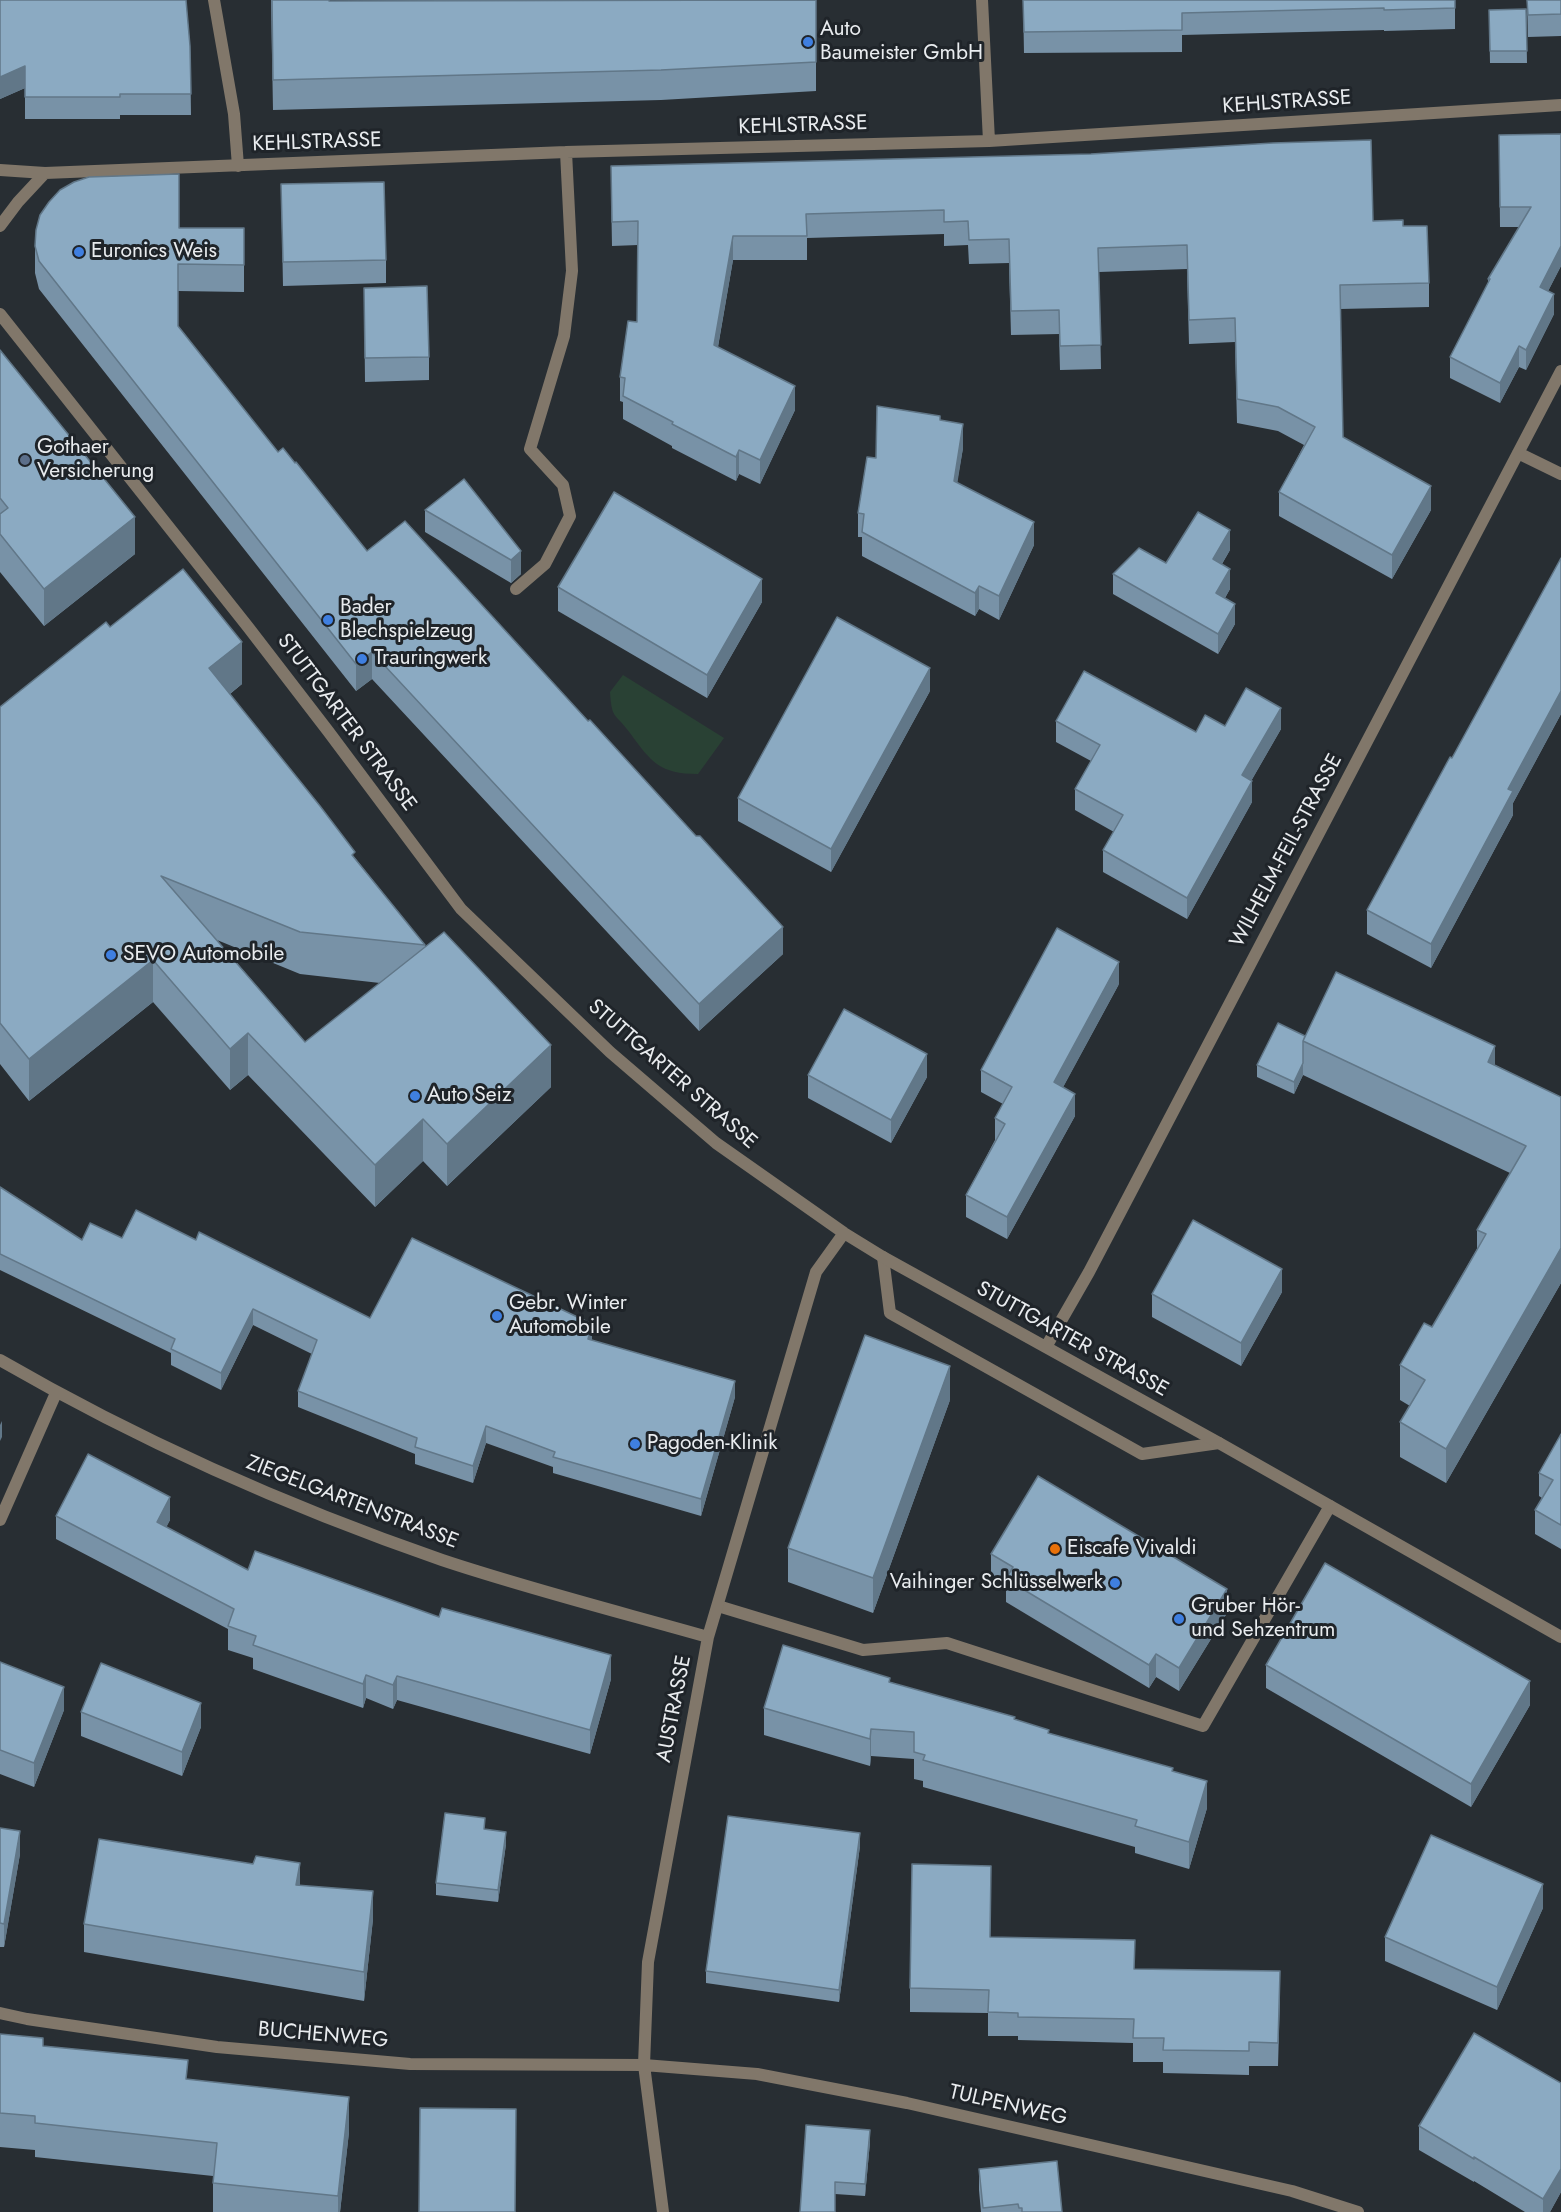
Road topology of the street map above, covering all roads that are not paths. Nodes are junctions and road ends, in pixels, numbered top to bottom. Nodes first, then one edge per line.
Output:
1 (214, 0) edge
2 (982, 0) edge
3 (1561, 105) edge
4 (989, 141) junction
5 (566, 153) junction
6 (238, 166) junction
7 (0, 170) edge
8 (45, 173) junction
9 (0, 226) edge
10 (0, 314) edge
11 (1561, 371) edge
12 (1518, 453) junction
13 (1561, 474) edge
14 (516, 589) dead end
15 (844, 1233) junction
16 (883, 1257) junction
17 (1046, 1347) junction
18 (0, 1360) edge
19 (56, 1393) junction
20 (1219, 1443) junction
21 (1330, 1506) junction
22 (0, 1520) edge
23 (718, 1606) junction
24 (1561, 1636) edge
25 (708, 1637) junction
26 (0, 2013) edge
27 (644, 2066) junction
28 (663, 2212) edge
29 (1358, 2212) edge

1 - 6 street
2 - 4 street
3 - 4 street, KEHLSTRASSE
4 - 5 street, KEHLSTRASSE
5 - 6 street, KEHLSTRASSE
5 - 14 street
6 - 8 street, KEHLSTRASSE
7 - 8 street, KEHLSTRASSE
8 - 9 street
10 - 15 street, STUTTGARTER STRASSE
11 - 12 street, WILHELM-FEIL-STRASSE
12 - 13 street
12 - 17 street, WILHELM-FEIL-STRASSE
15 - 16 street, STUTTGARTER STRASSE
15 - 23 street, AUSTRASSE
16 - 17 street, STUTTGARTER STRASSE
16 - 20 street
17 - 20 street, STUTTGARTER STRASSE
18 - 19 street, ZIEGELGARTENSTRASSE
19 - 22 street
19 - 25 street, ZIEGELGARTENSTRASSE
20 - 21 street, STUTTGARTER STRASSE
21 - 23 street
21 - 24 street, STUTTGARTER STRASSE
23 - 25 street, AUSTRASSE
25 - 27 street, AUSTRASSE
26 - 27 street, BUCHENWEG
27 - 28 street, AUSTRASSE
27 - 29 street, TULPENWEG

